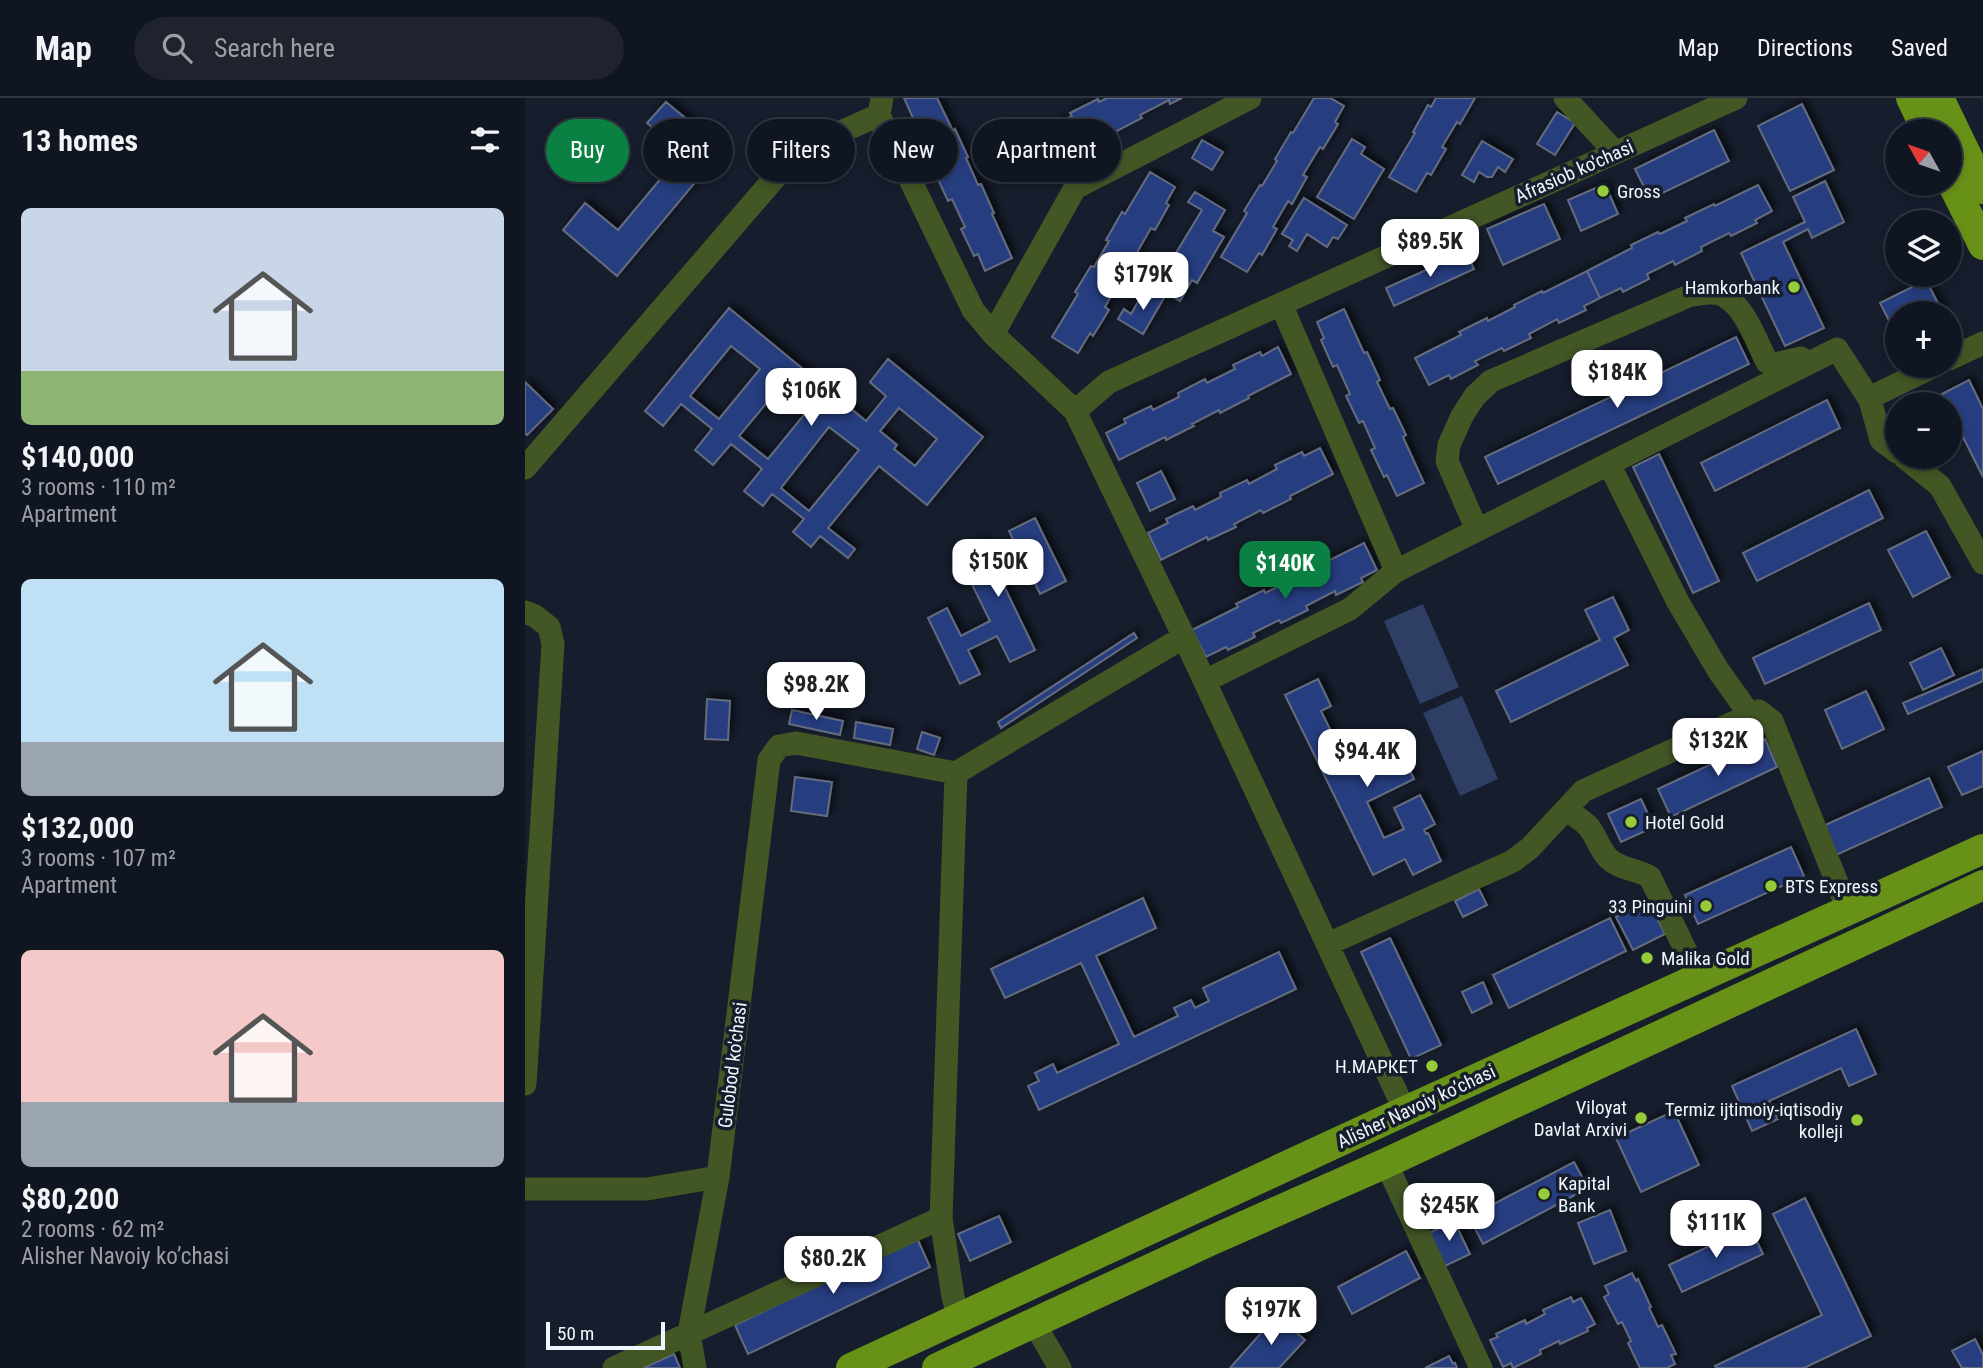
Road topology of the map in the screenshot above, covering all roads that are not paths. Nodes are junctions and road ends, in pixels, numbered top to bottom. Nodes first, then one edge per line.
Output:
1 (1250, 98) edge
2 (1565, 98) edge
3 (1736, 98) edge
4 (1911, 98) edge
5 (1939, 98) edge
6 (880, 107) edge
7 (1921, 119) edge
8 (1615, 152) junction
9 (1983, 189) edge
10 (1958, 196) edge
11 (1983, 245) edge
12 (1281, 304) junction
13 (992, 334) junction
14 (1983, 343) edge
15 (1962, 353) edge
16 (1823, 356) junction
17 (1910, 378) edge
18 (1868, 398) junction
19 (1075, 411) junction
20 (1885, 443) edge
21 (1609, 464) junction
22 (525, 468) edge
23 (1919, 469) edge
24 (1477, 530) junction
25 (1983, 563) edge
26 (1396, 571) junction
27 (525, 612) edge
28 (1184, 637) junction
29 (1205, 681) junction
30 (1750, 715) junction
31 (955, 774) junction
32 (1566, 809) junction
33 (1983, 849) edge
34 (1983, 885) edge
35 (1848, 910) junction
36 (1807, 929) junction
37 (1328, 944) junction
38 (1822, 959) junction
39 (1699, 978) junction
40 (525, 1084) edge
41 (1405, 1111) junction
42 (1386, 1163) junction
43 (718, 1177) junction
44 (525, 1189) edge
45 (941, 1218) junction
46 (959, 1319) junction
47 (1034, 1323) junction
48 (689, 1333) junction
49 (614, 1368) edge
50 (695, 1368) edge
51 (851, 1368) edge
52 (937, 1368) edge
53 (1060, 1368) edge
54 (1481, 1368) edge

1 - 13 street
2 - 8 street
3 - 8 street, Afrasiob ko'chasi
4 - 7 main road
5 - 9 main road
6 - 13 street
6 - 22 street
8 - 12 street, Afrasiob ko'chasi
10 - 11 main road
12 - 19 street, Afrasiob ko'chasi
12 - 26 street
13 - 19 street
14 - 15 street
16 - 18 street
16 - 21 street
16 - 24 street
17 - 18 street
18 - 20 street
19 - 28 street
21 - 24 street
21 - 30 street
23 - 25 street
24 - 26 street
26 - 29 street
27 - 40 street
28 - 29 street
28 - 31 street
29 - 37 street
30 - 32 street
30 - 35 street
31 - 43 street, Gulobod ko'chasi
31 - 45 street
32 - 37 street
32 - 39 street
33 - 35 main road, Alisher Navoiy ko’chasi
34 - 38 main road, Alisher Navoiy ko’chasi
35 - 36 main road, Alisher Navoiy ko’chasi
36 - 38 main road
36 - 39 main road, Alisher Navoiy ko’chasi
37 - 41 street
38 - 42 main road, Alisher Navoiy ko’chasi
39 - 41 main road, Alisher Navoiy ko’chasi
41 - 46 main road, Alisher Navoiy ko’chasi
42 - 47 main road, Alisher Navoiy ko’chasi
42 - 54 street
43 - 44 street
43 - 48 street, Gulobod ko'chasi
45 - 46 street
45 - 48 street
46 - 51 main road, Alisher Navoiy ko’chasi
47 - 52 main road, Alisher Navoiy ko’chasi
47 - 53 street
48 - 49 street
48 - 50 street, Gulobod ko'chasi

